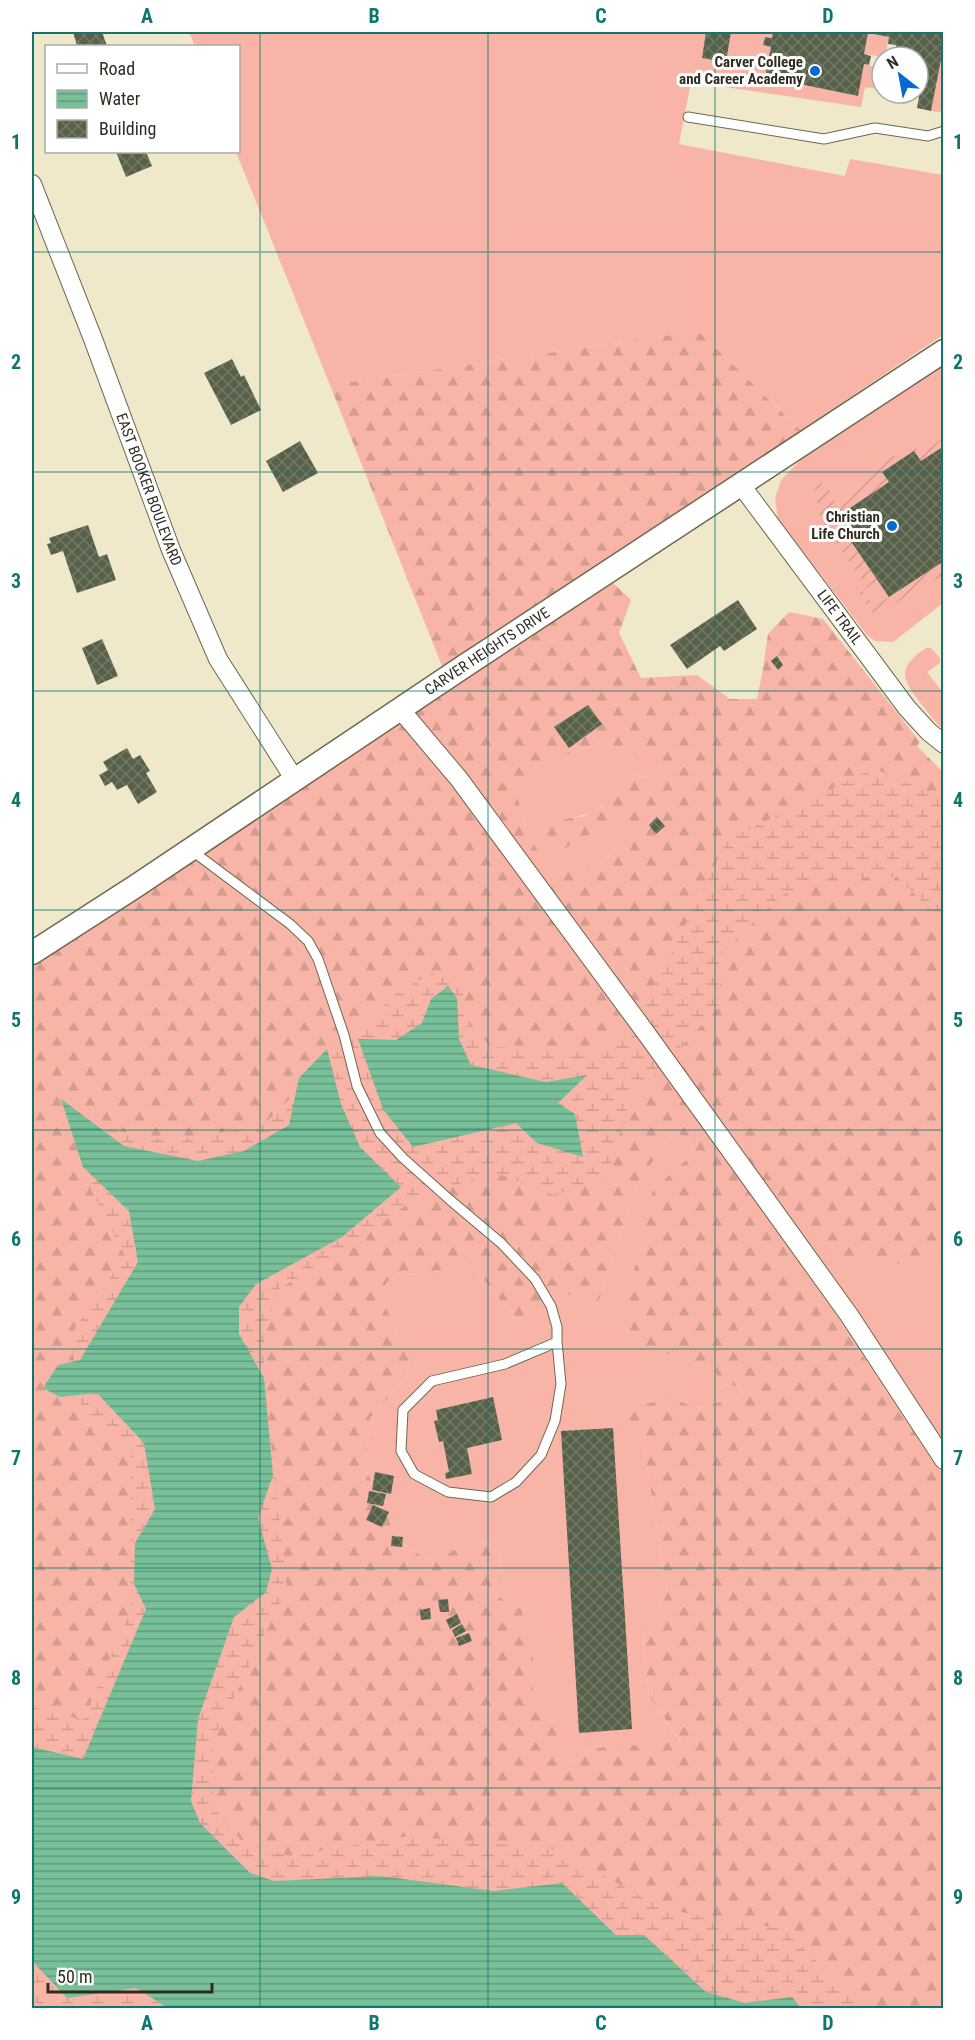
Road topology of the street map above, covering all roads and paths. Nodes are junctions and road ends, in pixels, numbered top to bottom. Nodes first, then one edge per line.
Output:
1 (688, 117) dead end
2 (944, 131) edge
3 (32, 184) edge
4 (944, 351) edge
5 (741, 485) junction
6 (400, 710) junction
7 (944, 744) edge
8 (295, 780) junction
9 (191, 850) junction
10 (32, 953) edge
11 (557, 1342) junction
12 (944, 1460) edge

1 - 2 lane
3 - 8 street, EAST BOOKER BOULEVARD
4 - 5 street, CARVER HEIGHTS DRIVE
5 - 6 street, CARVER HEIGHTS DRIVE
5 - 7 street, LIFE TRAIL
6 - 8 street, CARVER HEIGHTS DRIVE
6 - 12 street
8 - 9 street, CARVER HEIGHTS DRIVE
9 - 10 street, CARVER HEIGHTS DRIVE
9 - 11 lane
11 - 11 lane

